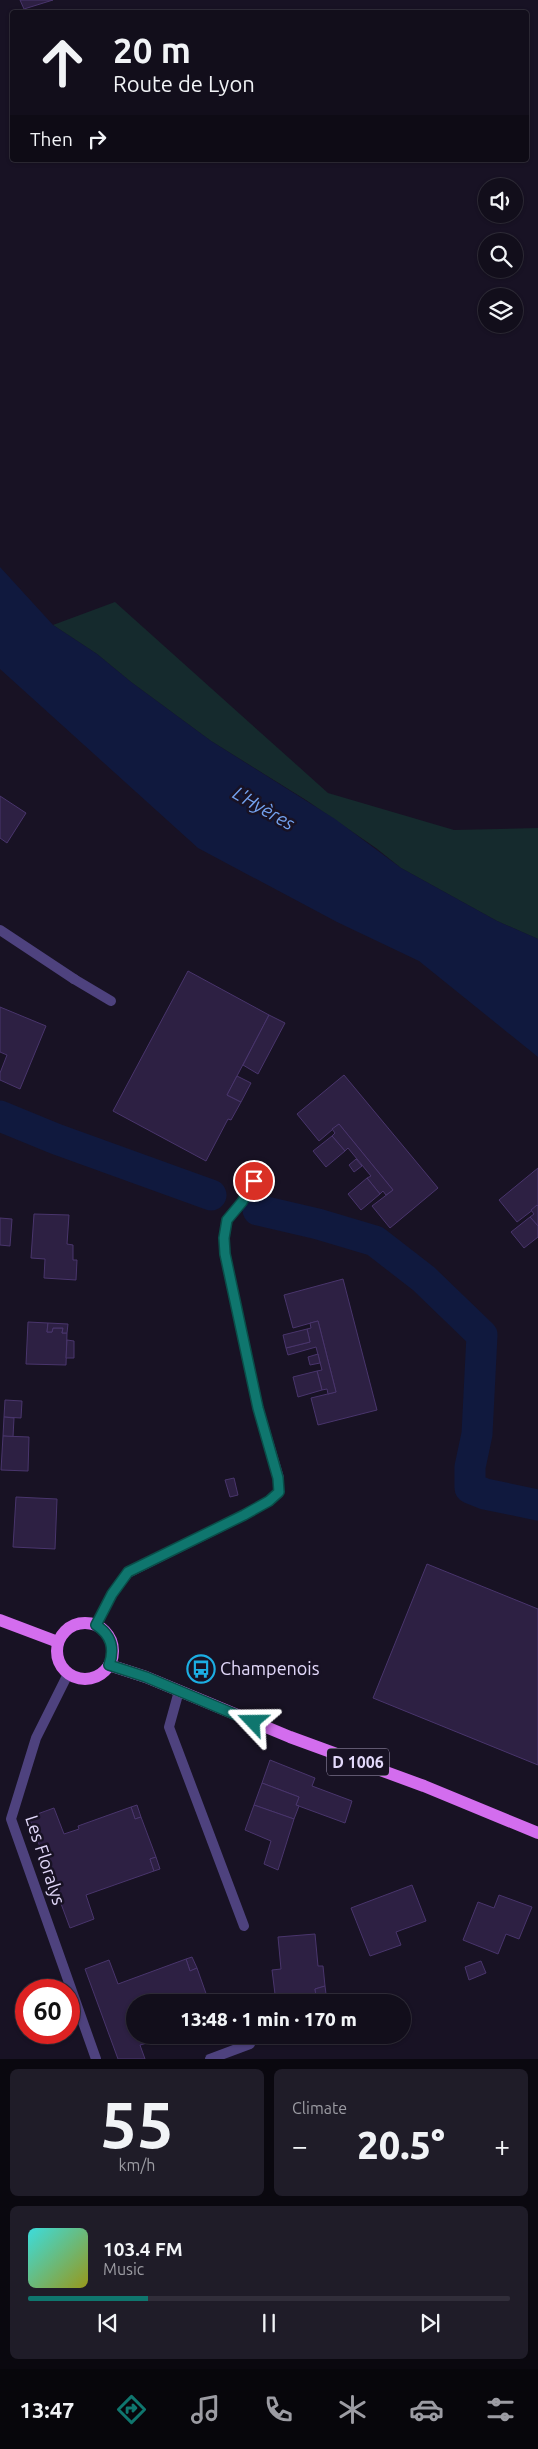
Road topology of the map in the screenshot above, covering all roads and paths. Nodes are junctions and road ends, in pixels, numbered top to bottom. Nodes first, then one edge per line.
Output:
1 (0, 930) edge
2 (111, 1002) dead end
3 (254, 1181) dead end
4 (0, 1620) edge
5 (96, 1625) junction
6 (58, 1642) junction
7 (109, 1665) junction
8 (68, 1674) junction
9 (179, 1691) junction
10 (538, 1833) edge
11 (244, 1926) dead end
12 (250, 2044) dead end
13 (96, 2059) edge
14 (210, 2059) edge

1 - 2 street
3 - 5 street
4 - 6 main road
5 - 6 main road
5 - 7 main road
6 - 8 main road
7 - 8 main road
7 - 9 main road, D 1006
8 - 13 street, Les Floralys
9 - 10 main road, D 1006
9 - 11 street
12 - 14 street

